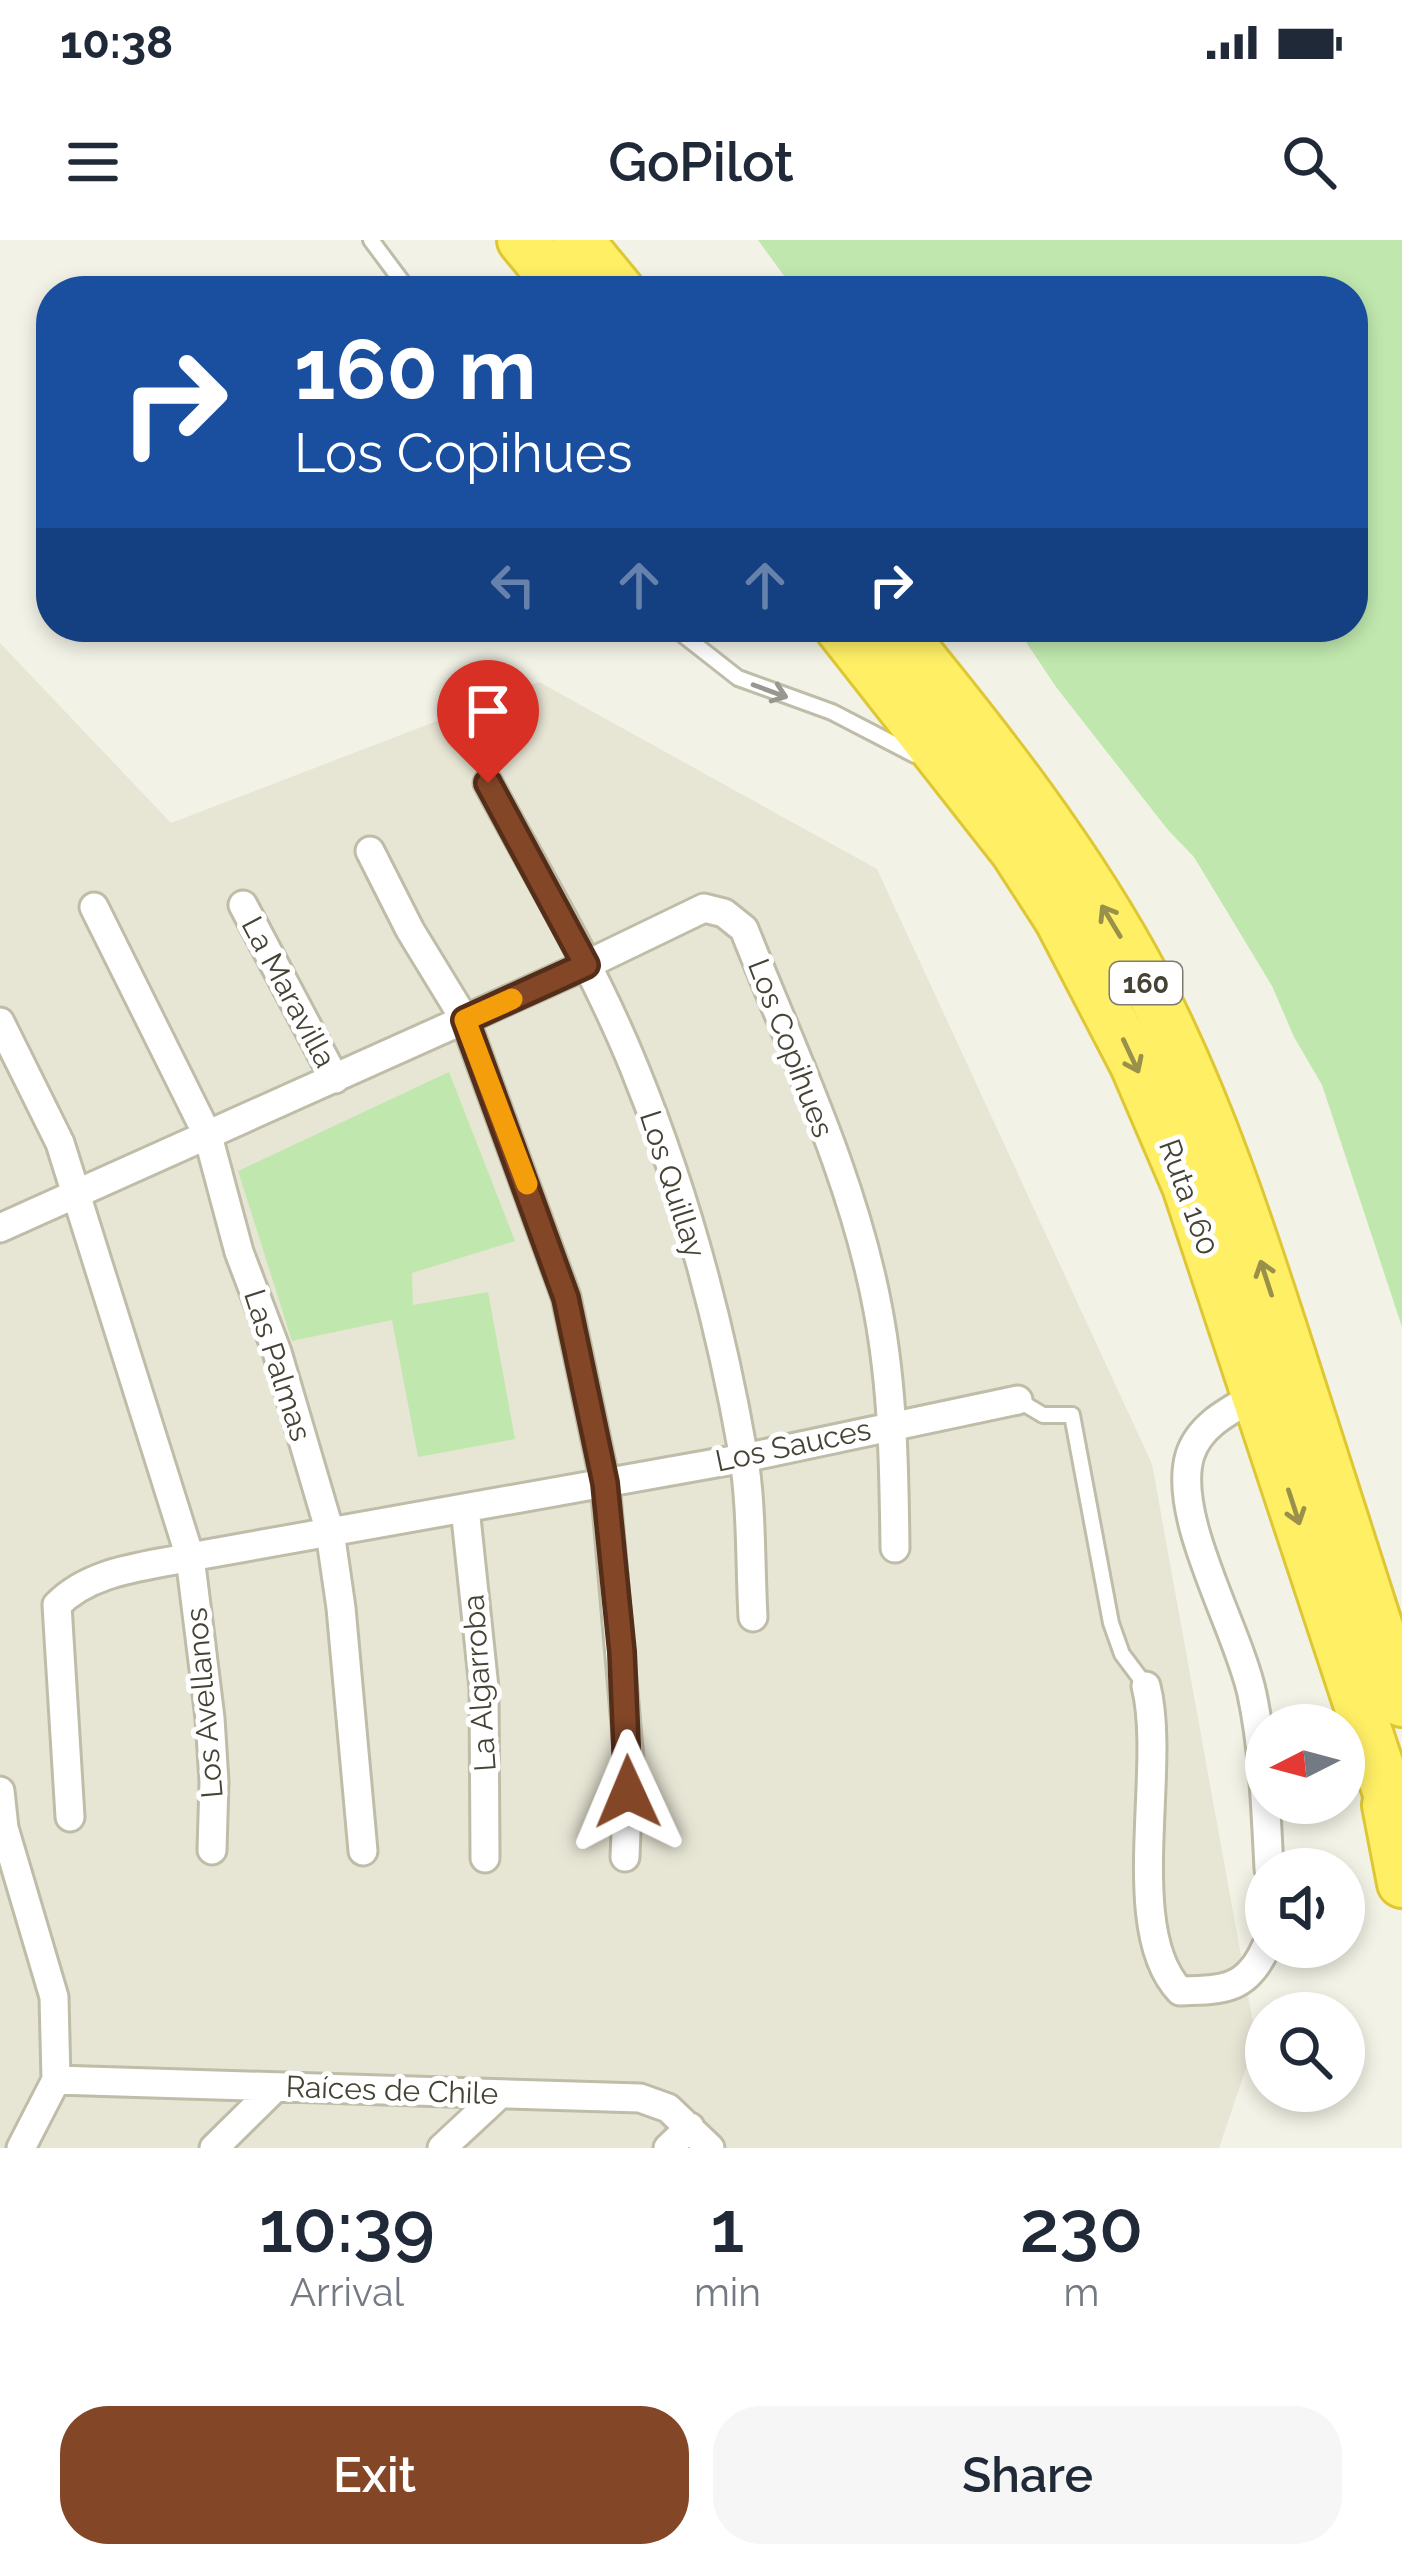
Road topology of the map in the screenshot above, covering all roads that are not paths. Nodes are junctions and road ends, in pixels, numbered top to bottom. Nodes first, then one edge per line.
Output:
1 (371, 240) edge
2 (522, 240) edge
3 (578, 240) edge
4 (399, 276) edge
5 (552, 276) edge
6 (608, 276) edge
7 (692, 642) edge
8 (851, 642) edge
9 (908, 642) edge
10 (488, 783) dead end
11 (986, 811) junction
12 (370, 851) dead end
13 (243, 905) dead end
14 (94, 907) dead end
15 (586, 965) junction
16 (465, 1020) junction
17 (0, 1022) edge
18 (335, 1079) junction
19 (208, 1136) junction
20 (75, 1196) junction
21 (0, 1228) edge
22 (1257, 1396) junction
23 (1018, 1400) joint
24 (893, 1424) junction
25 (744, 1458) junction
26 (605, 1483) junction
27 (465, 1508) junction
28 (329, 1532) junction
29 (895, 1548) dead end
30 (190, 1557) junction
31 (753, 1617) dead end
32 (1146, 1686) joint
33 (1402, 1702) edge
34 (1380, 1765) junction
35 (0, 1791) edge
36 (70, 1817) dead end
37 (2, 1828) edge
38 (1402, 1836) edge
39 (1268, 1848) edge
40 (212, 1850) dead end
41 (362, 1851) dead end
42 (625, 1857) dead end
43 (485, 1858) dead end
44 (1402, 1883) edge
45 (1257, 1968) edge
46 (56, 2080) junction
47 (276, 2087) junction
48 (500, 2094) junction
49 (690, 2127) junction
50 (21, 2148) edge
51 (214, 2148) edge
52 (442, 2148) edge
53 (668, 2148) edge
54 (710, 2148) edge

1 - 4 lane
2 - 5 highway
3 - 6 highway
7 -> 11 lane
8 - 11 highway, Ruta 160 / 160
33 -> 9 highway, Ruta 160 / 160
10 - 15 street, Los Quillay
11 -> 22 highway, Ruta 160 / 160
12 - 16 street
13 - 18 street, La Maravilla
14 - 19 street, Las Palmas
15 - 16 street, Los Copihues
15 - 24 street, Los Copihues
15 - 25 street, Los Quillay
16 - 18 street, Los Copihues
16 - 26 street
17 - 20 street
18 - 19 street, Los Copihues
19 - 20 street, Los Copihues
19 - 28 street, Las Palmas
20 - 21 street, Los Copihues
20 - 30 street
22 -> 34 highway, Ruta 160 / 160
22 - 39 street
23 - 24 street, Los Sauces
23 - 32 lane, Los Sauces
24 - 25 street, Los Sauces
24 - 29 street, Los Copihues
25 - 26 street, Los Sauces
25 - 31 street, Los Quillay
26 - 27 street, Los Sauces
26 - 42 street
27 - 28 street, Los Sauces
27 - 43 street, La Algarroba
28 - 30 street, Los Sauces
28 - 41 street, Las Palmas
30 - 36 street, Los Sauces
30 - 40 street, Los Avellanos
32 - 45 street, Los Sauces
34 - 38 highway, Ruta 160 / 160
34 - 44 highway
35 - 37 street
37 - 46 street
46 - 47 street, Raíces de Chile
46 - 50 street
47 - 48 street, Raíces de Chile
47 - 51 street
48 - 49 street, Raíces de Chile
48 - 52 street
49 - 53 street
49 - 54 street, Raíces de Chile

